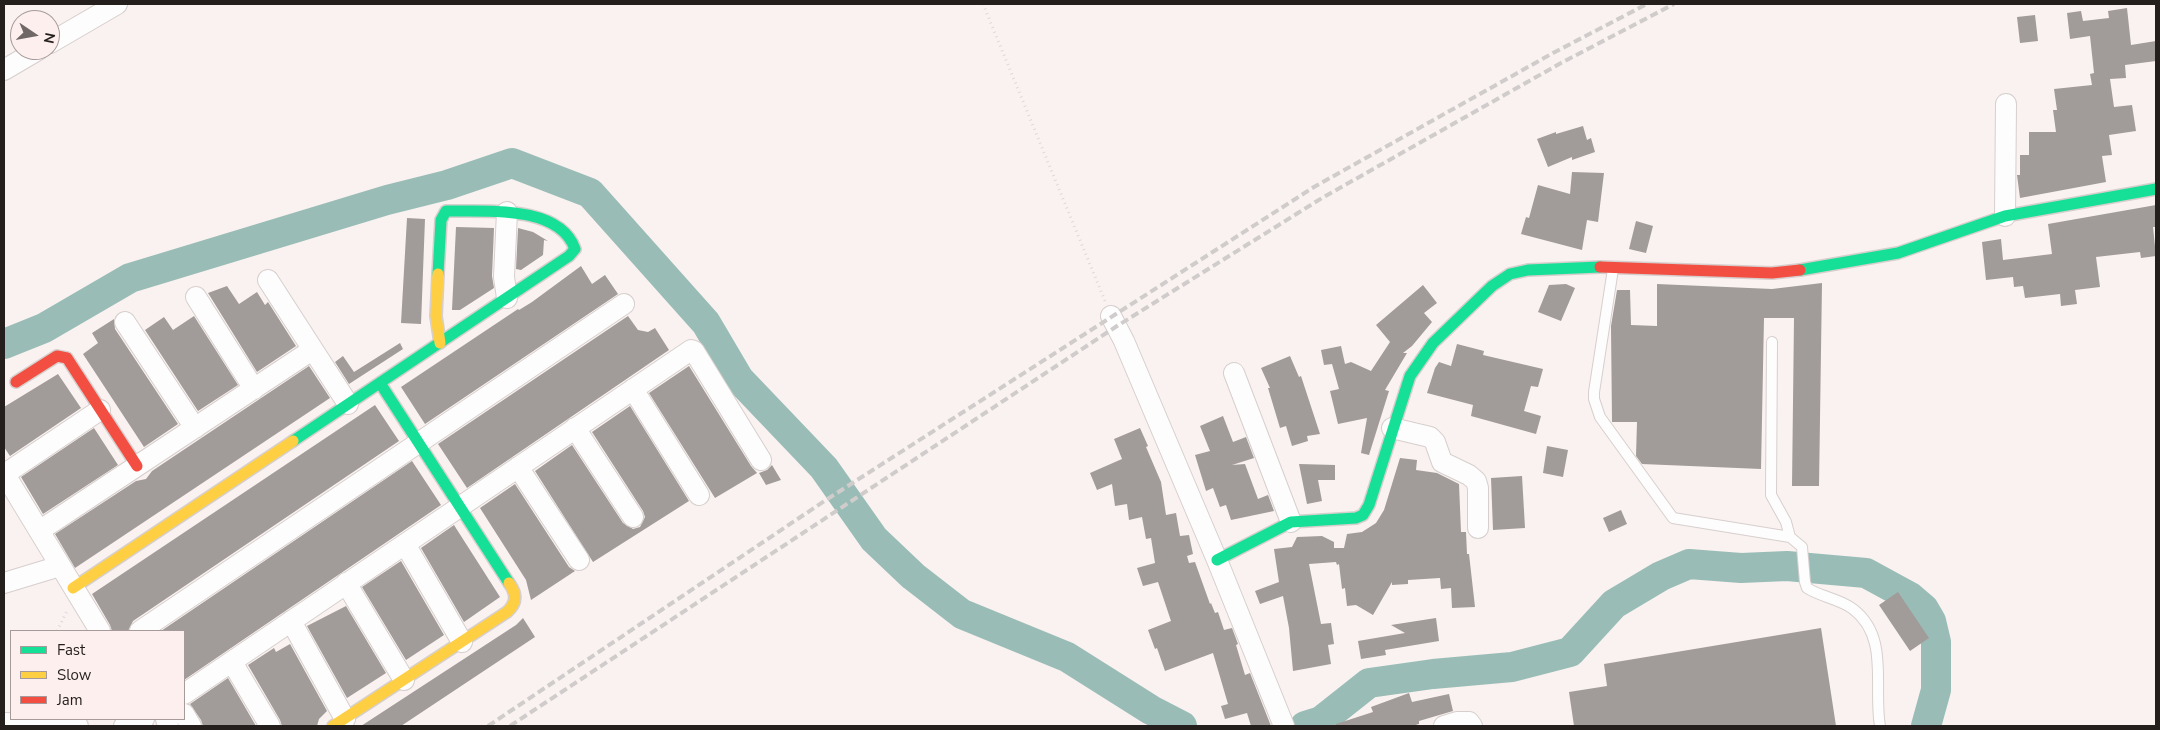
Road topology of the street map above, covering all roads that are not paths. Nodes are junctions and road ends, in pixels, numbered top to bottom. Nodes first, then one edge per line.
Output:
1 (117, 4) edge
2 (60, 37) edge
3 (21, 60) edge
4 (4, 70) edge
5 (2006, 104) dead end
6 (2156, 189) edge
7 (507, 212) junction
8 (2005, 216) junction
9 (1612, 267) junction
10 (268, 280) dead end
11 (196, 297) dead end
12 (507, 298) junction
13 (624, 304) dead end
14 (1111, 316) road end
15 (125, 322) dead end
16 (1772, 342) dead end
17 (440, 343) junction
18 (312, 350) junction
19 (1234, 373) dead end
20 (16, 382) dead end
21 (380, 383) junction
22 (254, 389) junction
23 (633, 389) junction
24 (348, 404) junction
25 (100, 410) junction
26 (195, 428) junction
27 (575, 428) junction
28 (1392, 428) junction
29 (419, 442) junction
30 (761, 460) dead end
31 (137, 466) junction
32 (518, 467) junction
33 (4, 474) edge
34 (699, 495) dead end
35 (461, 506) junction
36 (632, 517) dead end
37 (1291, 522) junction
38 (1478, 528) dead end
39 (39, 531) junction
40 (1790, 537) junction
41 (405, 544) junction
42 (578, 560) dead end
43 (1217, 560) junction
44 (60, 566) junction
45 (4, 583) edge
46 (346, 583) junction
47 (73, 588) junction
48 (291, 621) junction
49 (99, 630) edge
50 (141, 630) edge
51 (462, 642) junction
52 (232, 662) junction
53 (404, 680) junction
54 (185, 693) edge
55 (1281, 719) edge
56 (141, 720) edge
57 (339, 722) edge
58 (4, 723) edge
59 (78, 726) edge
60 (124, 726) edge
61 (270, 726) edge
62 (1444, 726) edge
63 (1472, 726) edge
64 (1880, 726) edge

1 - 2 street
3 - 4 street
5 - 8 street
6 - 8 street
7 - 12 street
7 - 12 street
7 - 17 street
8 - 9 street
9 - 28 street
9 - 40 lane
10 - 18 street
11 - 22 street
12 - 17 street
13 - 29 street
14 - 43 street
15 - 26 street
16 - 40 lane
17 - 21 street
18 - 22 street
18 - 24 street
19 - 37 street
20 - 25 street
21 - 24 street
21 - 29 street
22 - 26 street
23 - 27 street
23 - 30 street
23 - 34 street
24 - 47 street
25 - 31 street
25 - 33 street
26 - 31 street
27 - 32 street
27 - 36 street
28 - 37 street
28 - 38 street
29 - 35 street
29 - 50 street
31 - 39 street
32 - 35 street
32 - 42 street
33 - 39 street
35 - 41 street
35 - 51 street
37 - 43 street
39 - 44 street
40 - 64 lane
41 - 46 street
41 - 51 street
43 - 55 street
44 - 45 street
44 - 47 street
46 - 48 street
46 - 53 street
47 - 49 street
48 - 52 street
48 - 57 street
51 - 53 street
52 - 54 street
52 - 61 street
53 - 57 street
56 - 60 street
58 - 59 street
62 - 63 street

